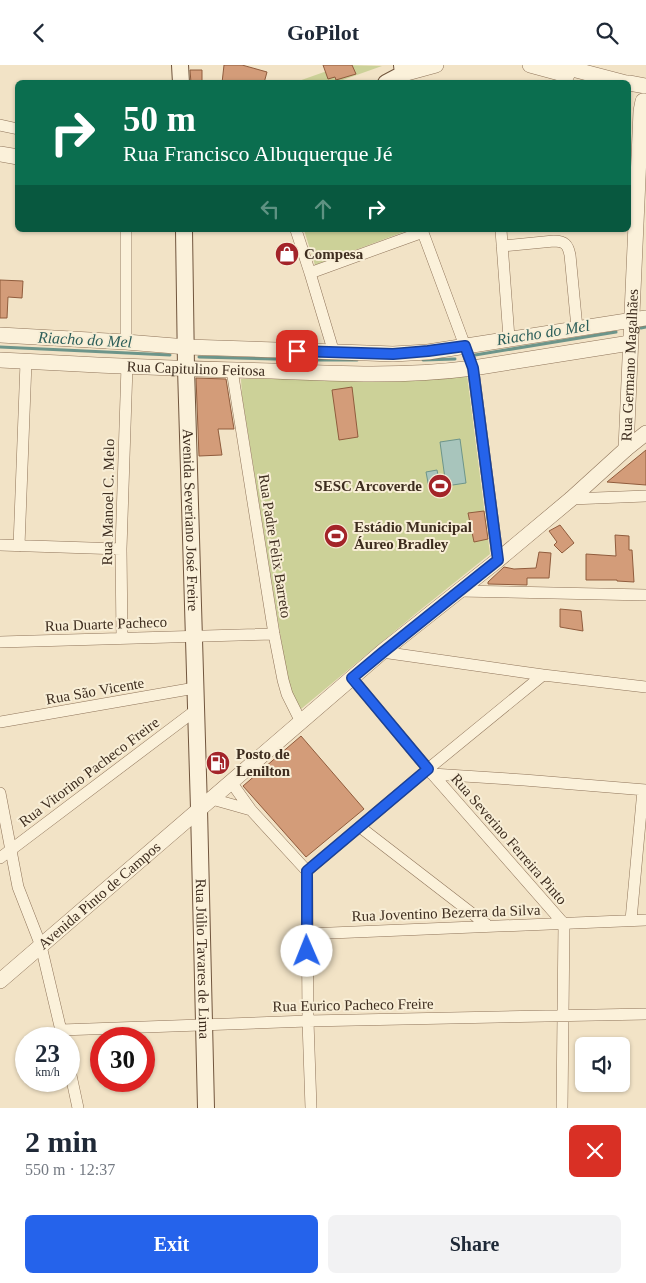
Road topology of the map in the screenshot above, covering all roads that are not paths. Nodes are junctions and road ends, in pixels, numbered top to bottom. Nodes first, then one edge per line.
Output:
1 (180, 65) edge
2 (436, 65) edge
3 (530, 65) edge
4 (557, 65) edge
5 (402, 69) edge
6 (180, 80) edge
7 (389, 80) edge
8 (583, 80) edge
9 (616, 80) edge
10 (631, 84) edge
11 (646, 86) edge
12 (631, 94) edge
13 (645, 101) edge
14 (0, 125) edge
15 (15, 128) edge
16 (0, 155) edge
17 (15, 157) edge
18 (126, 232) edge
19 (184, 232) edge
20 (297, 232) edge
21 (419, 232) edge
22 (422, 232) edge
23 (501, 232) edge
24 (502, 246) junction
25 (310, 273) junction
26 (646, 318) edge
27 (631, 320) junction
28 (577, 329) junction
29 (0, 335) edge
30 (509, 338) junction
31 (126, 342) junction
32 (630, 343) junction
33 (465, 346) junction
34 (186, 347) junction
35 (334, 353) junction
36 (0, 360) edge
37 (26, 362) junction
38 (127, 366) junction
39 (186, 368) junction
40 (473, 368) junction
41 (232, 370) junction
42 (646, 433) edge
43 (626, 449) junction
44 (646, 496) edge
45 (571, 499) junction
46 (0, 545) edge
47 (19, 546) junction
48 (121, 549) junction
49 (498, 560) junction
50 (458, 591) junction
51 (646, 595) edge
52 (274, 634) junction
53 (194, 637) junction
54 (122, 638) junction
55 (0, 643) edge
56 (382, 653) junction
57 (543, 675) junction
58 (352, 678) junction
59 (646, 687) edge
60 (196, 688) junction
61 (196, 710) junction
62 (0, 722) edge
63 (301, 722) junction
64 (430, 771) junction
65 (231, 782) junction
66 (644, 790) edge
67 (0, 793) edge
68 (206, 804) junction
69 (251, 810) junction
70 (360, 827) junction
71 (10, 850) junction
72 (0, 858) edge
73 (307, 871) junction
74 (646, 920) edge
75 (630, 921) junction
76 (564, 924) junction
77 (487, 925) junction
78 (307, 934) junction
79 (41, 946) junction
80 (0, 981) edge
81 (646, 1014) edge
82 (563, 1016) junction
83 (308, 1021) junction
84 (204, 1024) junction
85 (60, 1027) edge
86 (80, 1033) edge
87 (75, 1092) edge
88 (78, 1108) edge
89 (206, 1108) edge
90 (311, 1108) edge
91 (562, 1108) edge

1 - 6 main road
2 - 5 street
3 - 8 street
4 - 9 street
5 - 7 main road
10 - 11 street
12 - 13 street
13 - 27 street, Rua Germano Magalhães
14 - 15 street
16 - 17 street
18 - 31 street
19 - 34 main road, Avenida Severiano José Freire
20 - 25 street
21 - 25 street
22 - 33 street
23 - 24 street
24 - 28 street
24 - 30 street
25 - 35 street
26 - 27 street, Rua Capitulino Feitosa
27 - 28 street, Rua Capitulino Feitosa
27 - 32 street, Rua Germano Magalhães
28 - 30 street, Rua Capitulino Feitosa
29 - 31 street, Rua Capitulino Feitosa
30 - 33 street, Rua Capitulino Feitosa
31 - 34 street, Rua Capitulino Feitosa
32 - 40 street, Rua Capitulino Feitosa
32 - 43 street, Rua Germano Magalhães
33 - 35 street, Rua Capitulino Feitosa
33 - 40 street
34 - 35 street, Rua Capitulino Feitosa
34 - 39 main road, Avenida Severiano José Freire
36 - 37 street, Rua Capitulino Feitosa
37 - 38 street, Rua Capitulino Feitosa
37 - 47 street
38 - 39 street, Rua Capitulino Feitosa
38 - 48 street, Rua Manoel C. Melo
39 - 41 street, Rua Capitulino Feitosa
39 - 53 main road, Avenida Severiano José Freire
40 - 41 street, Rua Capitulino Feitosa
40 - 49 street
41 - 52 street, Rua Padre Felix Barreto
42 - 43 street, Avenida Pinto de Campos
43 - 45 street, Avenida Pinto de Campos
44 - 45 street
45 - 49 street, Avenida Pinto de Campos
46 - 47 street
47 - 48 street
48 - 54 street, Rua Manoel C. Melo
49 - 50 street, Avenida Pinto de Campos
50 - 51 street
50 - 56 street, Avenida Pinto de Campos
52 - 53 street, Rua Duarte Pacheco
52 - 63 street, Rua Padre Felix Barreto
53 - 54 street, Rua Duarte Pacheco
53 - 60 main road, Avenida Severiano José Freire
54 - 55 street, Rua Duarte Pacheco
56 - 57 street
56 - 58 street, Avenida Pinto de Campos
57 - 59 street
57 - 64 street
58 - 63 street, Avenida Pinto de Campos
58 - 64 street, Rua Severino Ferreira Pinto
60 - 61 main road, Avenida Severiano José Freire
60 - 62 street, Rua São Vicente
61 - 68 main road, Avenida Severiano José Freire
61 - 71 street, Rua Vitorino Pacheco Freire
63 - 65 street, Avenida Pinto de Campos
64 - 66 street
64 - 70 street
64 - 76 street, Rua Severino Ferreira Pinto
65 - 68 street, Avenida Pinto de Campos
65 - 69 street
66 - 75 street
67 - 71 street
68 - 69 street
68 - 79 street, Avenida Pinto de Campos
68 - 84 main road, Rua Júlio Tavares de Lima
69 - 73 street
70 - 73 street
70 - 77 street
71 - 72 street, Rua Vitorino Pacheco Freire
71 - 79 street
73 - 78 street
74 - 75 street, Rua Joventino Bezerra da Silva
75 - 76 street, Rua Joventino Bezerra da Silva
76 - 77 street, Rua Joventino Bezerra da Silva
76 - 82 street, Rua Severino Ferreira Pinto
77 - 78 street, Rua Joventino Bezerra da Silva
78 - 83 street
79 - 80 street, Avenida Pinto de Campos
79 - 85 street
81 - 82 street, Rua Eurico Pacheco Freire
82 - 83 street, Rua Eurico Pacheco Freire
82 - 91 street, Rua Severino Ferreira Pinto
83 - 84 street, Rua Eurico Pacheco Freire
83 - 90 street
84 - 86 street, Rua Eurico Pacheco Freire
84 - 89 main road, Rua Júlio Tavares de Lima
87 - 88 street

